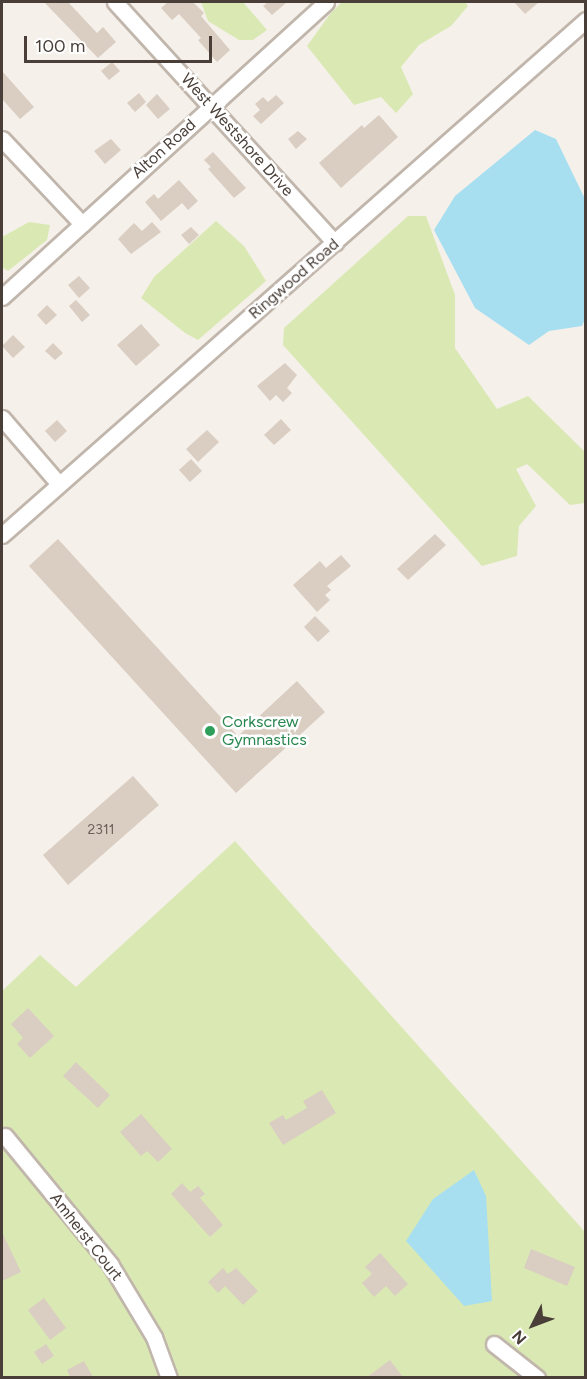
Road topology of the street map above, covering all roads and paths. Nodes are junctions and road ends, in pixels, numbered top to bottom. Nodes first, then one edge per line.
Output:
1 (115, 2) edge
2 (326, 2) edge
3 (585, 20) edge
4 (212, 106) junction
5 (2, 139) edge
6 (82, 224) junction
7 (336, 243) junction
8 (2, 297) edge
9 (2, 418) edge
10 (60, 484) junction
11 (2, 535) edge
12 (6, 1136) dead end
13 (494, 1344) dead end
14 (169, 1377) edge
15 (537, 1377) edge

1 - 4 street, West Westshore Drive
2 - 4 street, Alton Road
3 - 7 street, Ringwood Road
4 - 6 street, Alton Road
4 - 7 street, West Westshore Drive
5 - 6 street
6 - 8 street, Alton Road
7 - 10 street, Ringwood Road
9 - 10 street
10 - 11 street, Ringwood Road
12 - 14 street, Amherst Court
13 - 15 street

